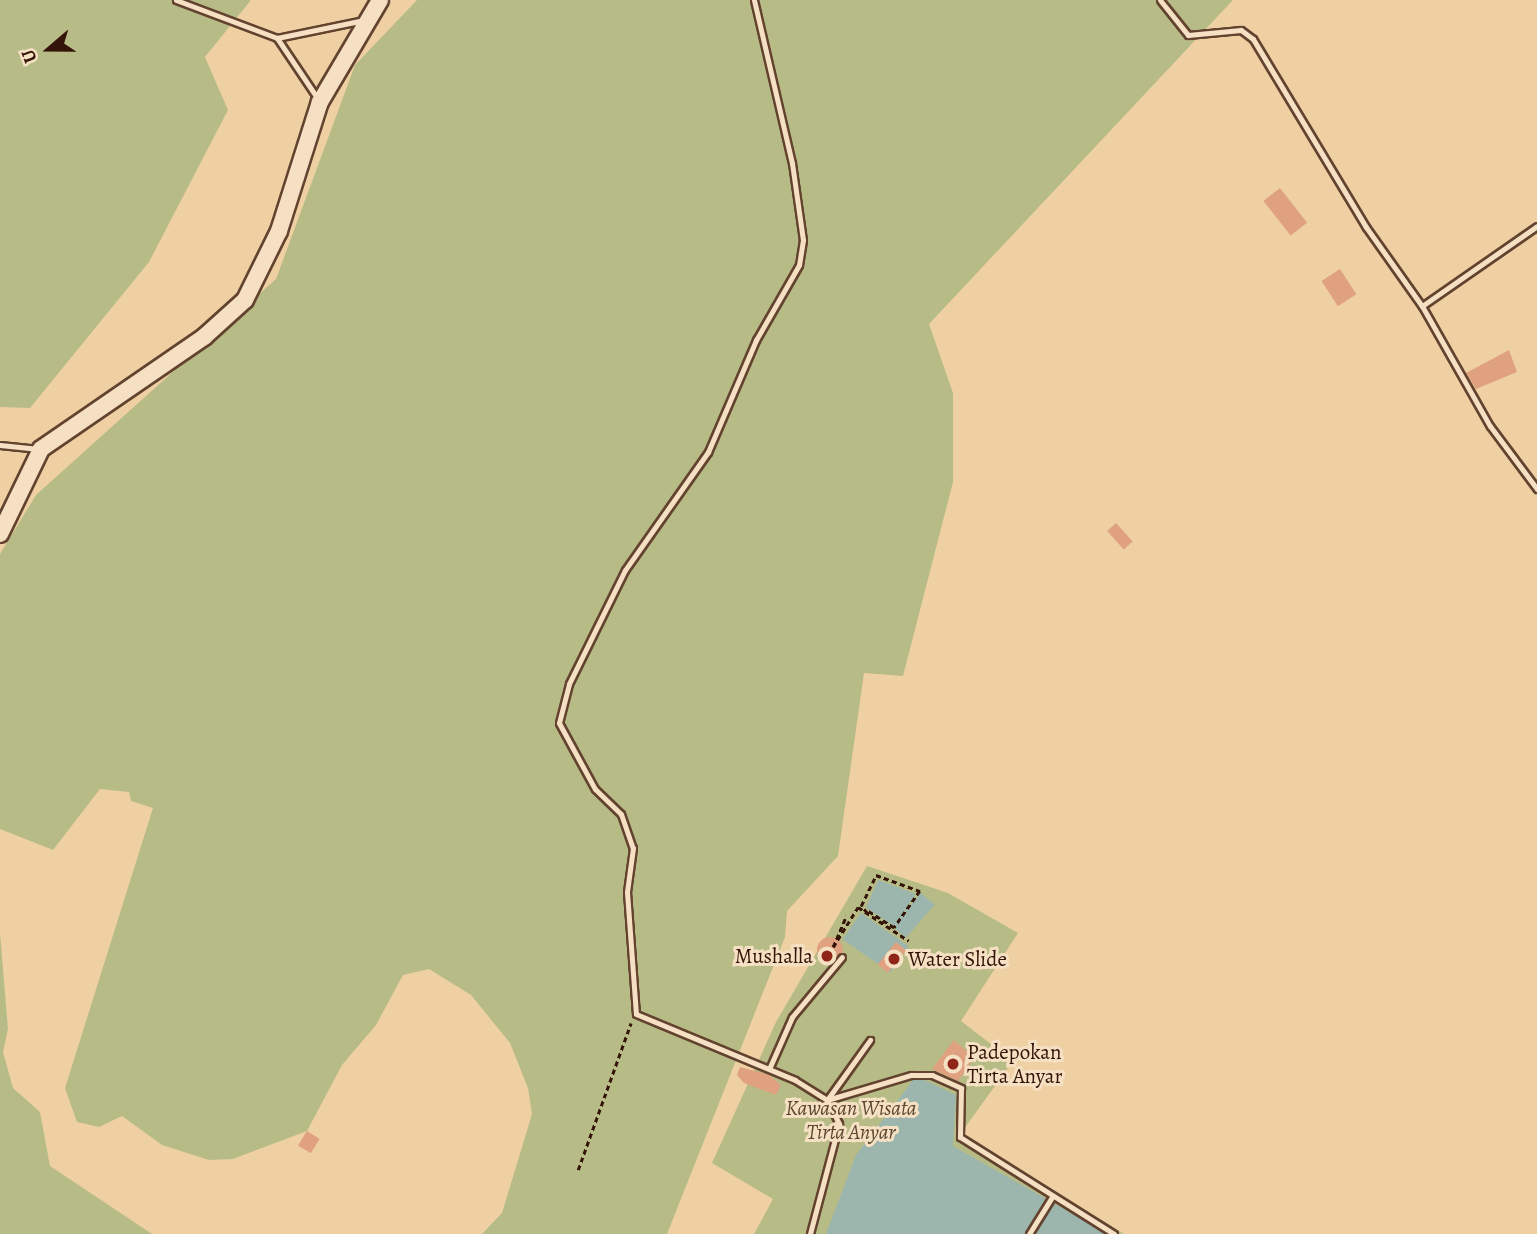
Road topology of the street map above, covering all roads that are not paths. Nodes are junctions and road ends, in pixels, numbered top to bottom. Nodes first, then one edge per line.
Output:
1 (176, 0) edge
2 (380, 0) edge
3 (754, 0) edge
4 (1160, 0) edge
5 (367, 20) junction
6 (277, 38) junction
7 (320, 102) junction
8 (1537, 226) edge
9 (1422, 306) junction
10 (0, 445) edge
11 (41, 449) junction
12 (1537, 489) edge
13 (0, 534) edge
14 (842, 957) dead end
15 (870, 1040) dead end
16 (769, 1069) junction
17 (827, 1100) junction
18 (1051, 1197) junction
19 (810, 1234) edge
20 (1029, 1234) edge
21 (1114, 1234) edge

1 - 6 lane
2 - 5 main road
3 - 16 lane
4 - 9 lane
5 - 6 lane
5 - 7 main road
6 - 7 lane
7 - 11 main road
8 - 9 lane
9 - 12 lane
10 - 11 lane
11 - 13 main road
14 - 16 lane
15 - 17 lane
16 - 17 lane
17 - 18 lane
17 - 19 lane
18 - 20 lane
18 - 21 lane

